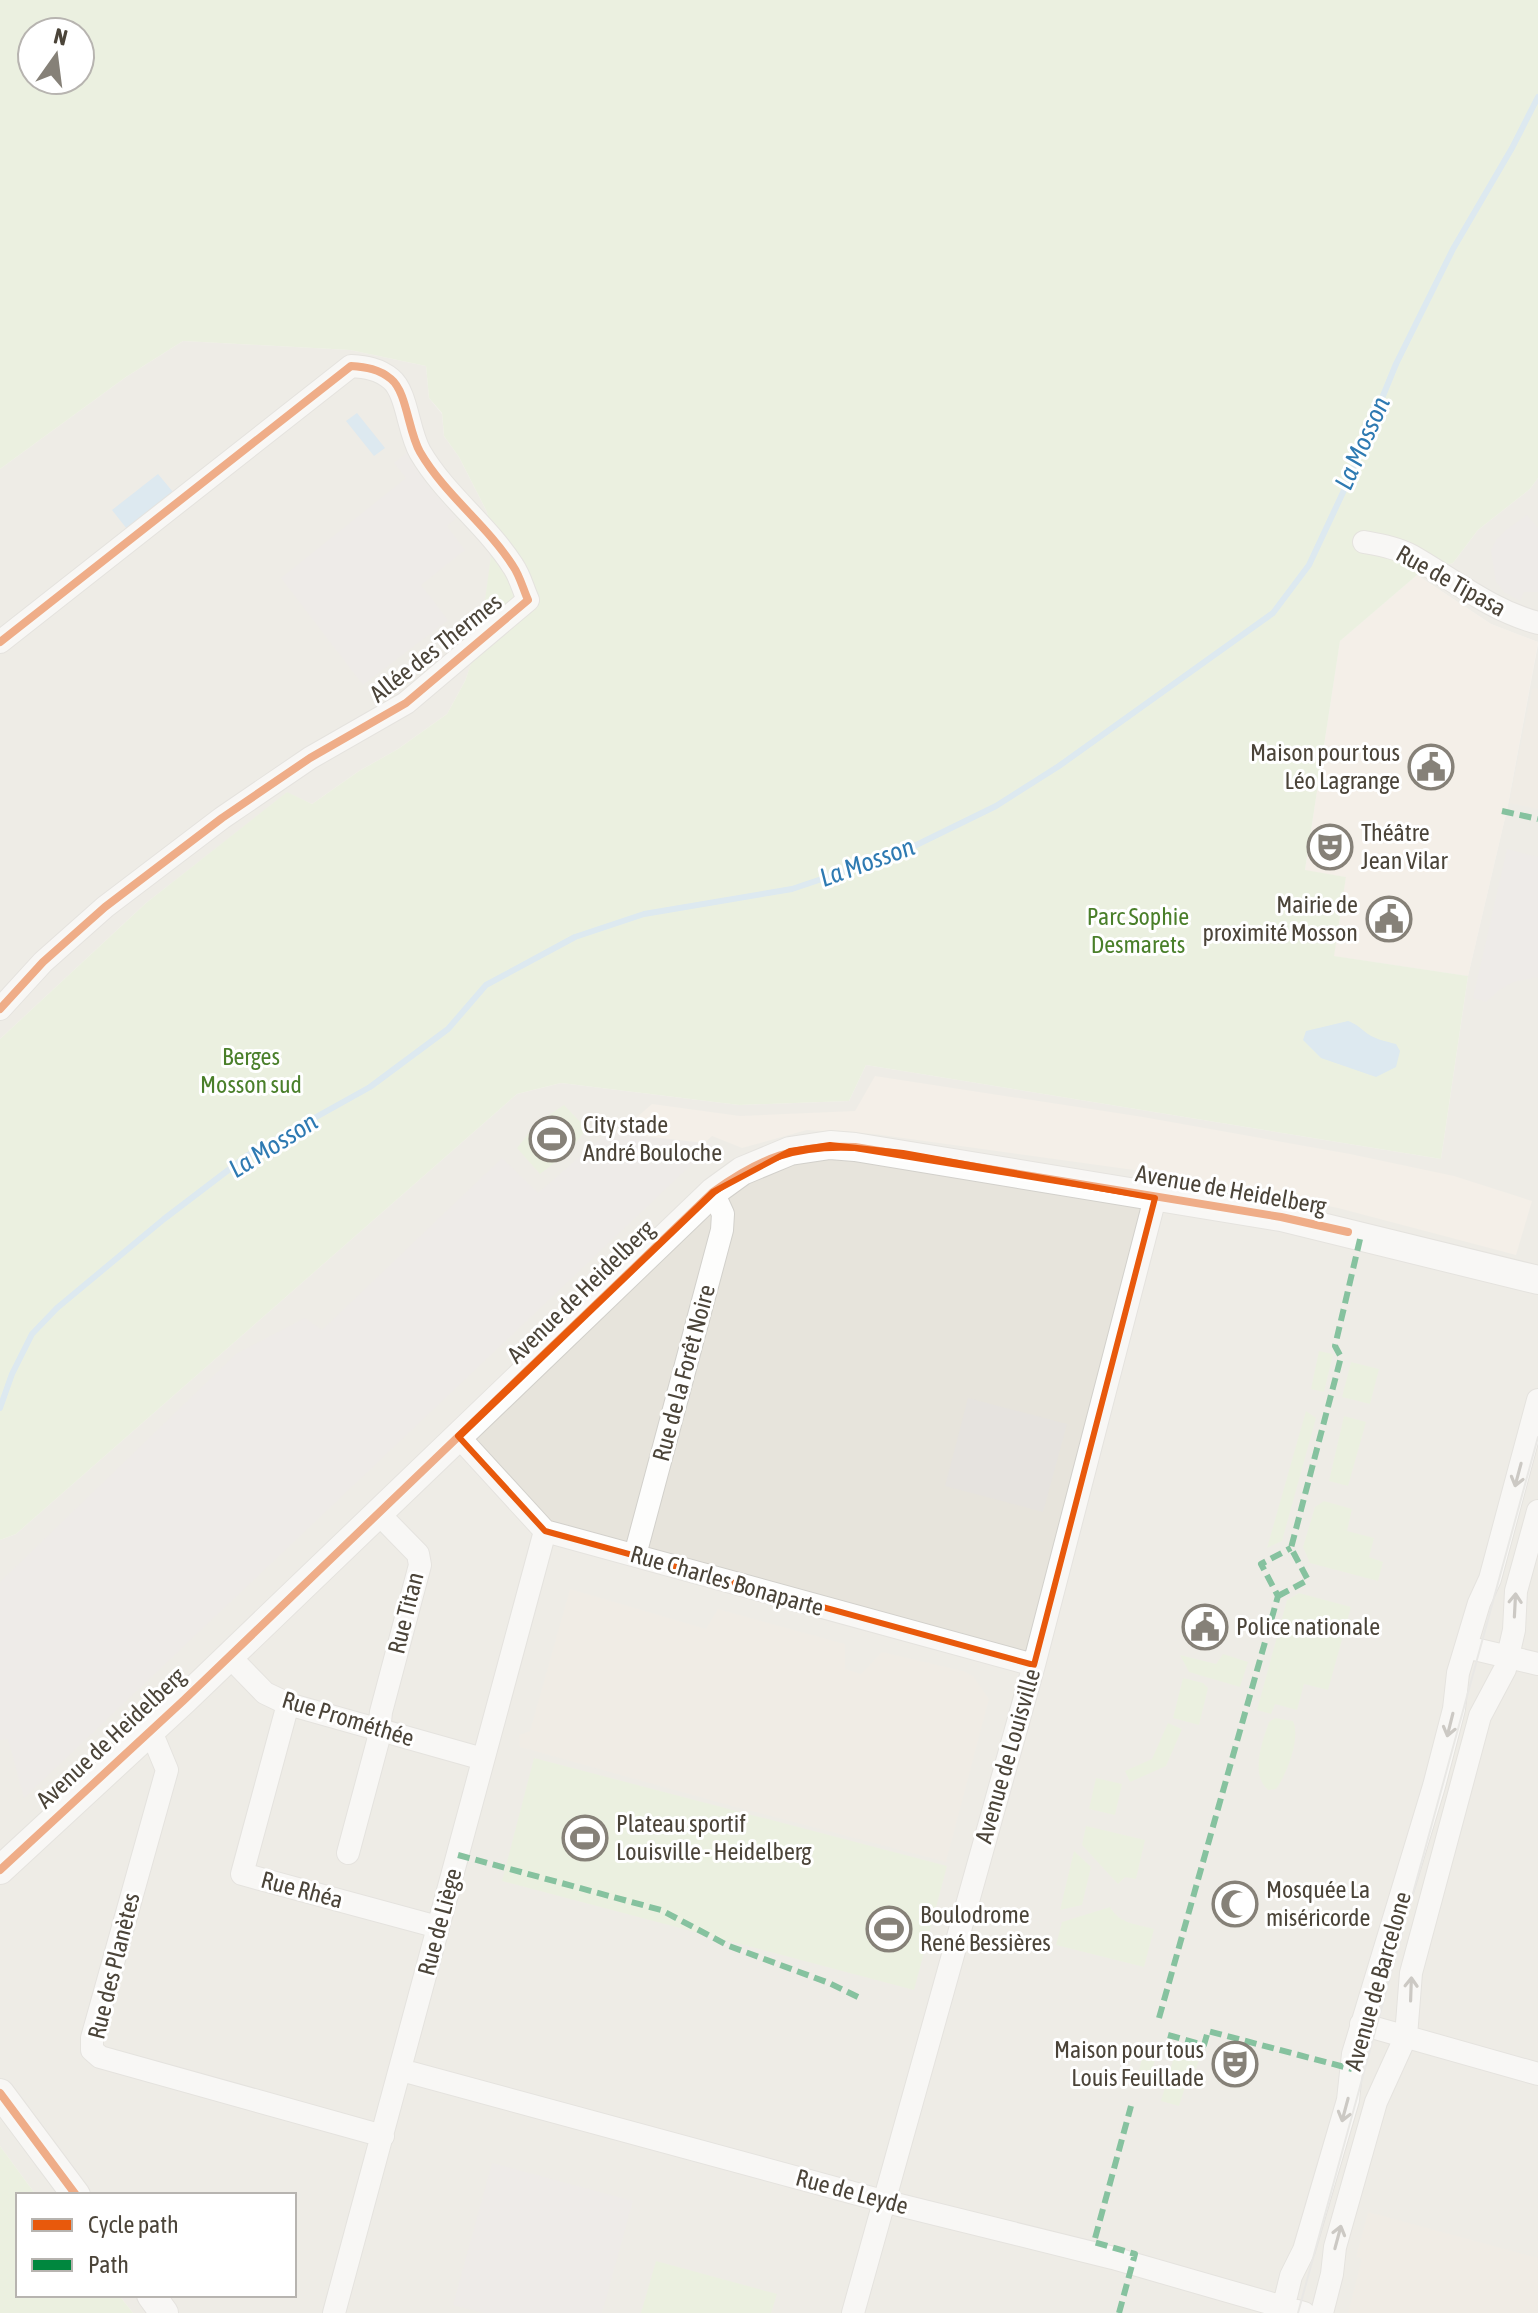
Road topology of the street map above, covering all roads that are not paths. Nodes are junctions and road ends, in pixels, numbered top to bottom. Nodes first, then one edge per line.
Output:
1 (1364, 542) dead end
2 (1538, 623) edge
3 (0, 642) edge
4 (0, 1009) edge
5 (713, 1192) junction
6 (1155, 1198) junction
7 (1538, 1280) edge
8 (1538, 1400) edge
9 (458, 1436) junction
10 (1538, 1511) edge
11 (377, 1512) junction
12 (545, 1531) junction
13 (635, 1555) junction
14 (1466, 1647) junction
15 (228, 1655) junction
16 (1508, 1657) junction
17 (1538, 1664) edge
18 (1034, 1665) junction
19 (288, 1704) junction
20 (150, 1729) junction
21 (377, 1730) junction
22 (483, 1759) junction
23 (348, 1853) dead end
24 (0, 1870) edge
25 (438, 1927) junction
26 (1361, 2024) junction
27 (1406, 2036) junction
28 (401, 2070) junction
29 (1538, 2074) edge
30 (0, 2093) edge
31 (383, 2136) junction
32 (75, 2193) edge
33 (883, 2201) junction
34 (1290, 2311) edge
35 (334, 2313) edge
36 (853, 2313) edge
37 (1322, 2313) edge

1 - 2 street, Rue de Tipasa
3 - 4 street, Allée des Thermes
5 - 6 street, Avenue de Heidelberg
5 - 9 street, Avenue de Heidelberg
5 - 13 street, Rue de la Forêt Noire
6 - 7 street, Avenue de Heidelberg
6 - 18 street, Avenue de Louisville
8 -> 14 street, Avenue de Barcelone
9 - 11 street, Avenue de Heidelberg
9 - 12 street
16 -> 10 street, Avenue de Barcelone
11 - 15 street, Avenue de Heidelberg
11 - 21 street, Rue Titan
12 - 13 street, Rue Charles Bonaparte
12 - 22 street, Rue de Liège
13 - 18 street, Rue Charles Bonaparte
14 - 16 street
14 -> 26 street, Avenue de Barcelone
15 - 19 street, Rue Prométhée
15 - 20 street, Avenue de Heidelberg
16 - 17 street
27 -> 16 street, Avenue de Barcelone
18 - 33 street, Avenue de Louisville
19 - 21 street, Rue Prométhée
19 - 25 street, Rue Rhéa
20 - 24 street, Avenue de Heidelberg
20 - 31 street, Rue des Planètes
21 - 22 street, Rue Prométhée
21 - 23 street
22 - 25 street, Rue de Liège
25 - 28 street, Rue de Liège
26 - 27 street
26 -> 34 street, Avenue de Barcelone
27 - 29 street
37 -> 27 street, Avenue de Barcelone
28 - 31 street, Rue de Liège
28 - 33 street, Rue de Leyde
30 - 32 street
31 - 35 street, Rue de Liège
33 - 34 street, Rue de Leyde
33 - 36 street, Avenue de Louisville

